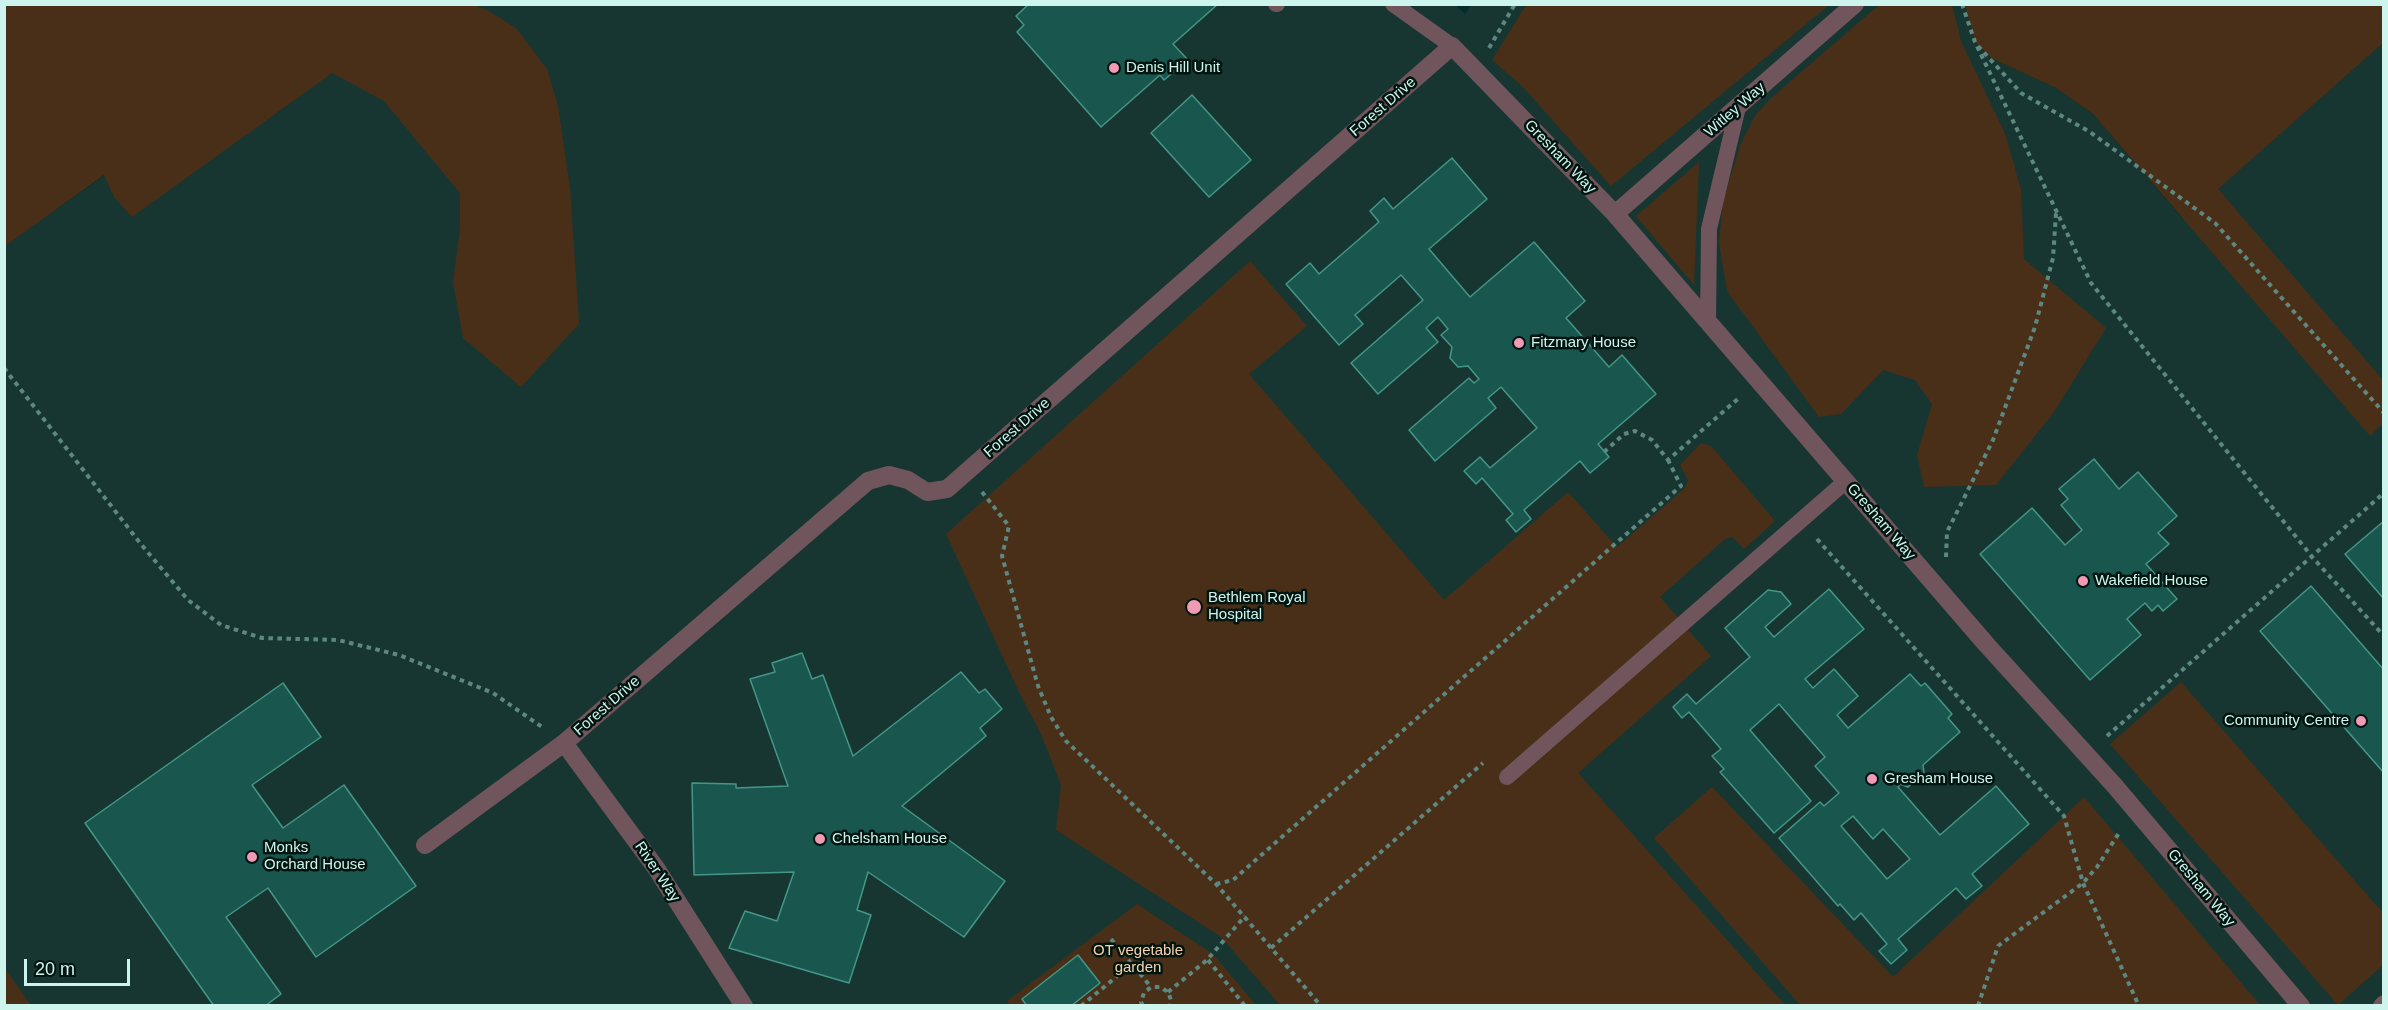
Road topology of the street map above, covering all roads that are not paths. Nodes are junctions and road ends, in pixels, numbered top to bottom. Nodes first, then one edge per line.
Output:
1 (1393, 4) edge
2 (1855, 4) edge
3 (1452, 46) junction
4 (1738, 107) junction
5 (1615, 214) junction
6 (1708, 322) junction
7 (1846, 482) junction
8 (564, 743) junction
9 (1507, 777) dead end
10 (425, 845) dead end
11 (744, 1005) edge
12 (2301, 1005) edge

1 - 3 lane
2 - 4 street, Witley Way
3 - 5 street, Gresham Way
3 - 8 street, Forest Drive
4 - 5 street, Witley Way
4 - 6 lane
5 - 6 street, Gresham Way
6 - 7 street, Gresham Way
7 - 9 lane
7 - 12 street, Gresham Way
8 - 10 street, Forest Drive
8 - 11 street, River Way

